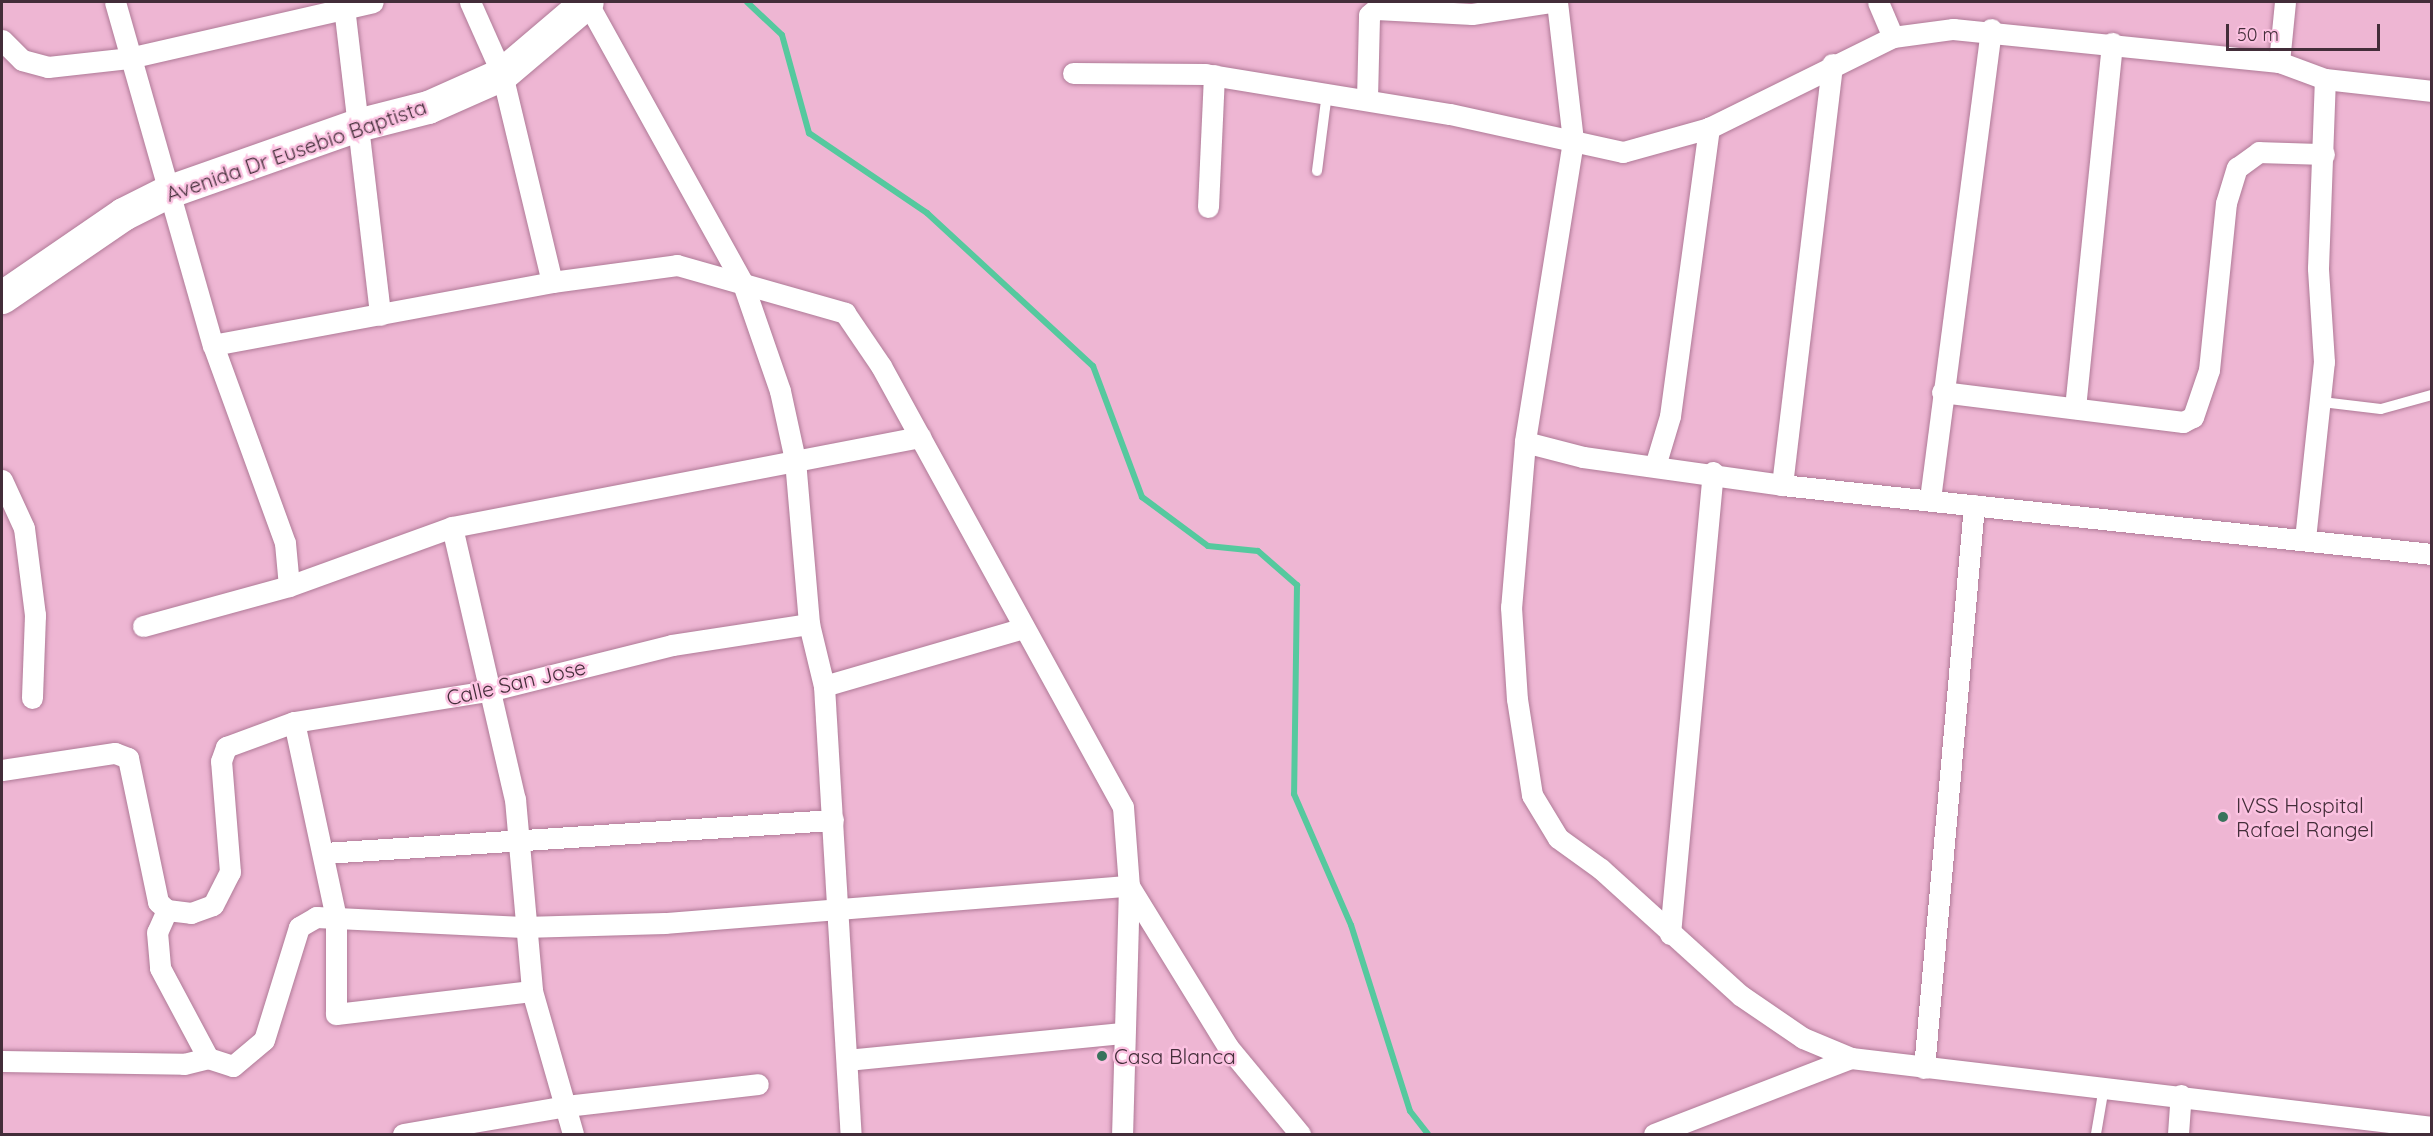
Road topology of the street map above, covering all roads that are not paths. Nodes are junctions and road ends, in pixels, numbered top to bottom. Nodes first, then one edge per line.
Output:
1 (116, 2) edge
2 (373, 2) edge
3 (470, 2) edge
4 (587, 2) edge
5 (1550, 2) edge
6 (1557, 2) edge
7 (1878, 2) edge
8 (2285, 2) edge
9 (344, 7) junction
10 (1991, 29) junction
11 (1893, 38) junction
12 (2, 40) edge
13 (2112, 43) junction
14 (129, 58) junction
15 (2278, 62) junction
16 (1832, 64) junction
17 (1073, 73) dead end
18 (502, 74) junction
19 (1214, 75) junction
20 (2325, 79) junction
21 (2432, 91) edge
22 (1327, 93) junction
23 (1367, 99) junction
24 (357, 125) junction
25 (1709, 128) junction
26 (1573, 141) junction
27 (2324, 154) junction
28 (1317, 171) dead end
29 (167, 192) junction
30 (1208, 207) dead end
31 (552, 282) junction
32 (743, 284) junction
33 (2, 297) edge
34 (380, 315) junction
35 (213, 345) junction
36 (1942, 392) junction
37 (2432, 395) edge
38 (2322, 402) junction
39 (2075, 408) junction
40 (920, 437) junction
41 (1525, 442) junction
42 (795, 460) junction
43 (1655, 466) junction
44 (1713, 472) junction
45 (2, 480) edge
46 (1782, 485) junction
47 (1930, 499) junction
48 (1974, 505) junction
49 (452, 527) junction
50 (2305, 539) junction
51 (2432, 554) edge
52 (289, 586) junction
53 (809, 624) junction
54 (143, 626) dead end
55 (1023, 628) junction
56 (824, 686) junction
57 (488, 691) junction
58 (32, 698) dead end
59 (294, 722) junction
60 (2, 770) edge
61 (832, 820) junction
62 (516, 842) junction
63 (324, 853) junction
64 (1129, 886) junction
65 (167, 910) junction
66 (835, 913) junction
67 (336, 918) junction
68 (523, 927) junction
69 (1670, 934) junction
70 (532, 991) junction
71 (1122, 1033) junction
72 (208, 1058) junction
73 (1851, 1058) junction
74 (847, 1060) junction
75 (2, 1061) edge
76 (1924, 1068) junction
77 (758, 1084) dead end
78 (2104, 1087) junction
79 (2181, 1095) junction
80 (566, 1106) junction
81 (2432, 1127) edge
82 (404, 1134) edge
83 (573, 1134) edge
84 (851, 1134) edge
85 (1122, 1134) edge
86 (1300, 1134) edge
87 (1654, 1134) edge
88 (2096, 1134) edge
89 (2178, 1134) edge

1 - 14 street
2 - 9 street
3 - 18 street
4 - 18 main road, Avenida Dr Eusebio Baptista
4 - 32 street
5 - 23 street
6 - 26 street
7 - 11 street
8 - 15 street
9 - 14 street
9 - 24 street
10 - 11 street
10 - 13 street
10 - 36 street
11 - 16 street
12 - 14 street
13 - 15 street
13 - 39 street
14 - 29 street
15 - 20 street
16 - 25 street
16 - 46 street
17 - 19 street
18 - 24 main road, Avenida Dr Eusebio Baptista
18 - 31 street
19 - 22 street
19 - 30 street
20 - 21 street
20 - 27 street
22 - 23 street
22 - 28 lane
23 - 26 street
24 - 29 main road, Avenida Dr Eusebio Baptista
24 - 34 street
25 - 26 street
25 - 43 street
26 - 41 street
27 - 38 street
27 - 39 street
29 - 33 main road, Avenida Dr Eusebio Baptista
29 - 35 street
31 - 32 street
31 - 34 street
32 - 40 street
32 - 42 street
34 - 35 street
35 - 52 street
36 - 39 street
36 - 47 street
37 - 38 lane
38 - 50 street
40 - 42 street
40 - 55 street
41 - 43 street
41 - 69 street
42 - 49 street
42 - 53 street
43 - 44 street
44 - 46 street
44 - 69 street
45 - 58 street
46 - 47 street
47 - 48 street
48 - 50 street
48 - 76 street
49 - 52 street
49 - 57 street
50 - 51 street
52 - 54 street
53 - 56 street
53 - 57 street, Calle San Jose
55 - 56 street
55 - 64 street
56 - 61 street
57 - 59 street, Calle San Jose
57 - 62 street
59 - 63 street
59 - 65 street, Calle San Jose
60 - 65 street
61 - 62 street
61 - 66 street
62 - 63 street
62 - 68 street
63 - 67 street
64 - 66 street
64 - 71 street
64 - 86 street
65 - 72 street
66 - 68 street
66 - 74 street
67 - 68 street
67 - 70 street
67 - 72 street
68 - 70 street
69 - 73 street
70 - 80 street
71 - 74 street
71 - 85 street
72 - 75 street
73 - 76 street
73 - 87 street
74 - 84 street
76 - 78 street
77 - 80 street
78 - 79 street
78 - 88 lane
79 - 81 street
79 - 89 street
80 - 82 street
80 - 83 street

